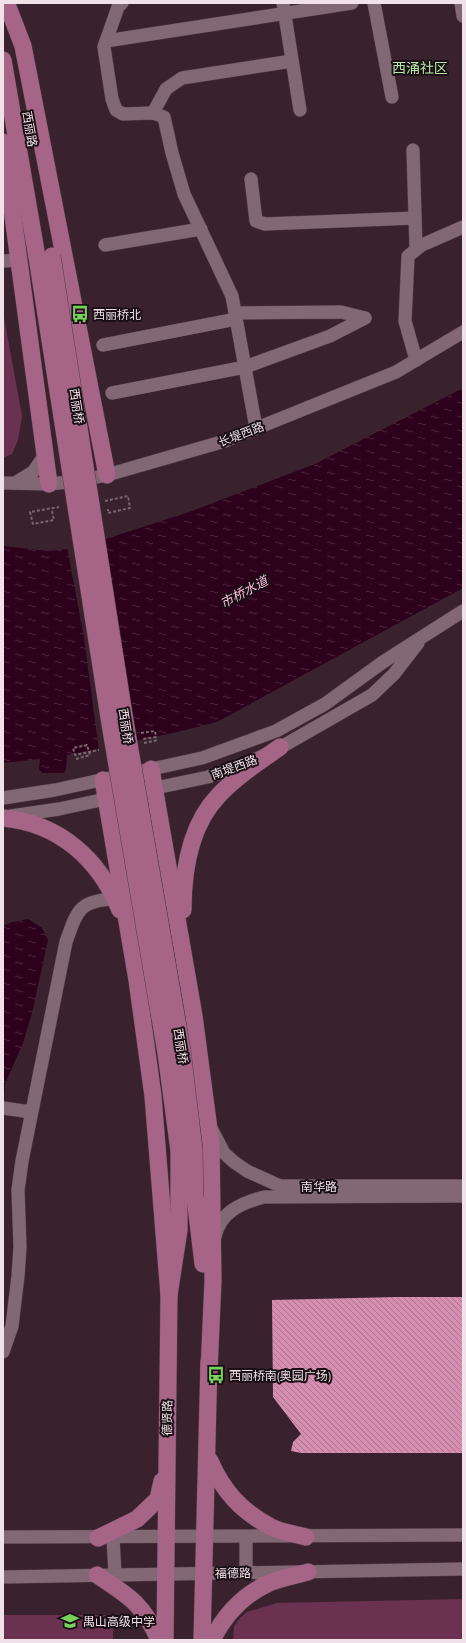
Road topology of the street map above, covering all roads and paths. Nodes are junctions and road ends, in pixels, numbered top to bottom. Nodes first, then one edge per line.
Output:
1 (122, 3) edge
2 (352, 3) edge
3 (374, 3) edge
4 (460, 3) edge
5 (8, 5) edge
6 (284, 8) edge
7 (463, 16) edge
8 (106, 41) junction
9 (3, 60) edge
10 (292, 62) junction
11 (392, 97) dead end
12 (300, 110) dead end
13 (153, 113) junction
14 (3, 142) edge
15 (413, 150) dead end
16 (252, 179) dead end
17 (415, 218) junction
18 (463, 227) edge
19 (201, 229) junction
20 (105, 245) dead end
21 (416, 250) junction
22 (44, 256) junction
23 (11, 261) edge
24 (235, 316) junction
25 (463, 332) edge
26 (103, 345) dead end
27 (416, 360) junction
28 (245, 367) junction
29 (112, 393) dead end
30 (256, 428) junction
31 (45, 455) junction
32 (107, 475) junction
33 (9, 483) edge
34 (49, 484) junction
35 (98, 502) dead end
36 (107, 504) dead end
37 (59, 507) dead end
38 (52, 511) dead end
39 (463, 611) edge
40 (424, 634) junction
41 (140, 739) dead end
42 (158, 740) dead end
43 (280, 747) junction
44 (99, 750) dead end
45 (76, 758) dead end
46 (151, 769) junction
47 (103, 780) junction
48 (154, 788) junction
49 (3, 798) edge
50 (107, 798) junction
51 (3, 818) edge
52 (115, 898) junction
53 (129, 932) junction
54 (183, 950) junction
55 (3, 1108) edge
56 (31, 1112) junction
57 (208, 1118) junction
58 (463, 1186) edge
59 (463, 1196) edge
60 (187, 1197) junction
61 (212, 1251) junction
62 (169, 1295) junction
63 (4, 1348) edge
64 (210, 1371) junction
65 (207, 1455) junction
66 (167, 1461) junction
67 (463, 1535) edge
68 (3, 1537) edge
69 (166, 1537) junction
70 (205, 1537) junction
71 (246, 1537) junction
72 (306, 1537) junction
73 (106, 1538) junction
74 (463, 1569) edge
75 (246, 1572) junction
76 (308, 1572) junction
77 (204, 1573) junction
78 (115, 1574) junction
79 (166, 1574) junction
80 (97, 1575) junction
81 (3, 1576) edge
82 (159, 1640) edge
83 (165, 1640) edge
84 (202, 1640) edge
85 (212, 1640) edge

1 - 8 street
2 - 6 street
3 - 11 street
4 - 7 street
5 - 22 main road, 西丽路
5 - 32 main road
6 - 8 street
6 - 10 street
8 - 13 street
9 - 22 main road, 西丽路
10 - 12 street
10 - 13 street
13 - 19 street
14 - 23 main road
15 - 17 street
16 - 17 street
17 - 21 street
18 - 21 street
19 - 20 street
19 - 24 street
21 - 27 street
22 - 60 main road, 西丽桥, bridge
23 - 31 main road
24 - 26 street
24 - 28 street
24 - 28 street
25 - 27 street, 长堤西路
27 - 30 street, 长堤西路
28 - 29 street
28 - 30 street
30 - 32 street, 长堤西路
31 - 33 street
31 - 34 main road
32 - 34 street, 长堤西路
33 - 34 street, 长堤西路
35 - 36 path
37 - 38 path
39 - 40 street, 南堤西路
40 - 43 street, 南堤西路
40 - 46 street, 南堤西路
41 - 42 path
43 - 48 street, 南堤西路
43 - 54 main road
44 - 45 path
46 - 47 street, 南堤西路
46 - 48 main road
47 - 49 street, 南堤西路
47 - 50 main road
48 - 50 street, 南堤西路
48 - 54 main road
50 - 51 street, 南堤西路
50 - 53 main road
51 - 52 main road
52 - 53 main road
52 - 56 street
53 - 62 main road
54 - 57 main road
55 - 56 street
56 - 63 street
57 - 58 street, 南华路
57 - 61 main road
59 - 61 street, 南华路
60 - 62 main road, 德贤路
60 - 64 main road
61 - 64 main road
62 - 66 main road, 德贤路
64 - 65 main road
65 - 70 main road
65 - 72 main road
66 - 69 main road, 德贤路
66 - 73 main road
67 - 72 street
68 - 73 street
69 - 70 street
69 - 73 street
69 - 79 main road, 德贤路
70 - 71 street
70 - 77 main road
71 - 72 street
71 - 75 street
73 - 78 street
74 - 76 street, 福德路
75 - 76 street, 福德路
75 - 77 street, 福德路
76 - 85 main road
77 - 79 street, 福德路
77 - 84 main road
78 - 79 street, 福德路
78 - 80 street, 福德路
79 - 83 main road, 德贤路
80 - 81 street, 福德路
80 - 82 main road

